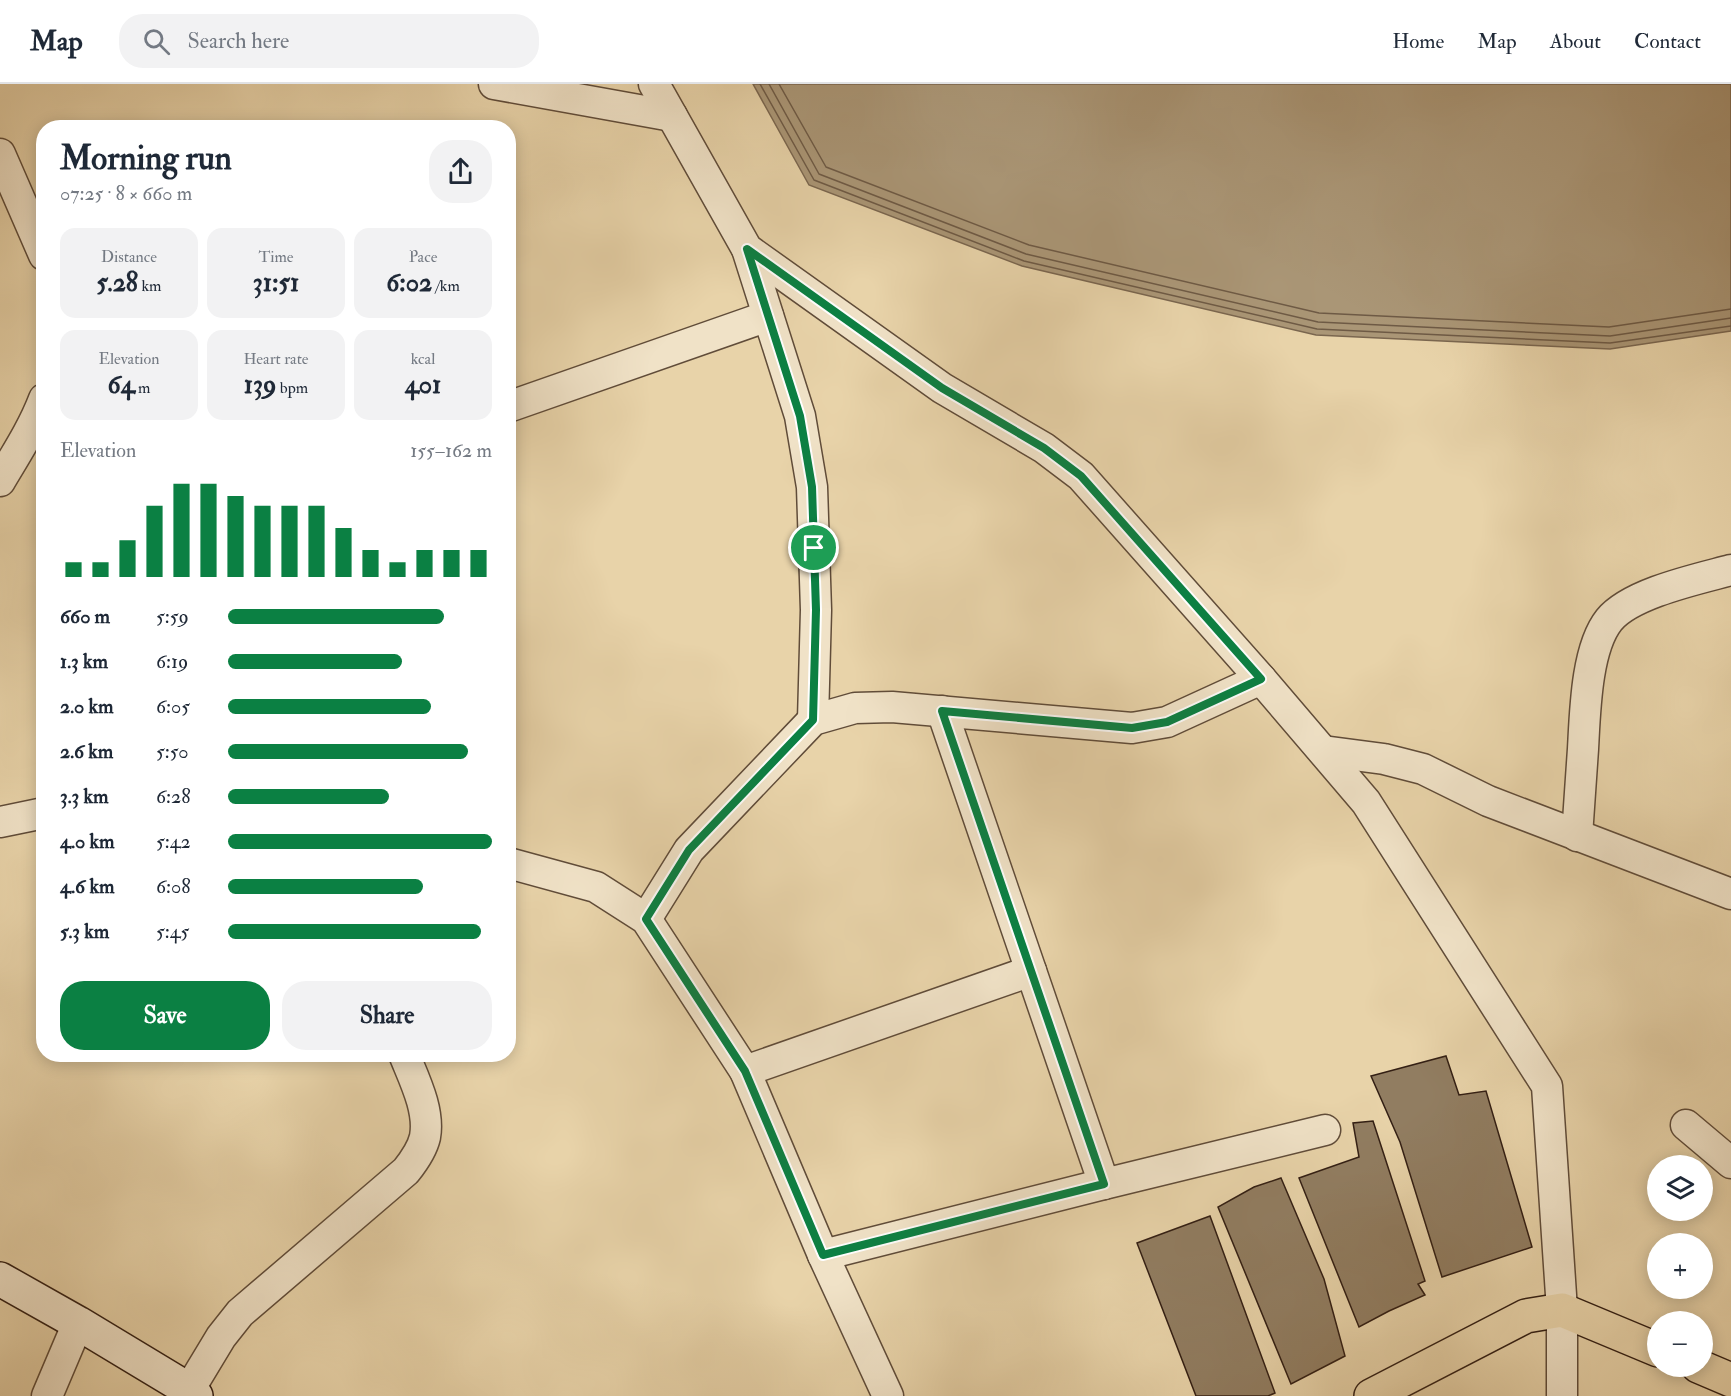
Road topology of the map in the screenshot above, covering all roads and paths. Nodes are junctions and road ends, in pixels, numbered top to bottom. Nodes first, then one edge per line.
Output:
1 (494, 84) edge
2 (654, 84) edge
3 (672, 116) junction
4 (0, 154) edge
5 (36, 237) edge
6 (747, 249) junction
7 (768, 316) junction
8 (516, 404) edge
9 (36, 420) edge
10 (0, 481) edge
11 (1731, 570) edge
12 (1261, 679) junction
13 (942, 711) junction
14 (813, 720) junction
15 (1323, 751) junction
16 (36, 815) edge
17 (0, 822) edge
18 (0, 827) edge
19 (1577, 836) junction
20 (516, 865) edge
21 (1731, 894) edge
22 (646, 919) junction
23 (1031, 971) junction
24 (407, 1062) edge
25 (745, 1071) junction
26 (1686, 1125) dead end
27 (1325, 1130) dead end
28 (1731, 1163) edge
29 (1104, 1184) junction
30 (823, 1255) junction
31 (0, 1279) edge
32 (1563, 1310) junction
33 (78, 1323) junction
34 (1647, 1345) edge
35 (1713, 1372) edge
36 (1731, 1380) edge
37 (193, 1393) edge
38 (47, 1396) edge
39 (888, 1396) edge
40 (1371, 1396) edge
41 (1562, 1396) edge

1 - 3 street
2 - 3 street
3 - 6 street
4 - 5 street
6 - 7 street
6 - 12 street
7 - 8 street
7 - 14 street
9 - 10 street
11 - 19 street
12 - 13 street
12 - 15 street
13 - 14 street
13 - 23 street
14 - 22 street
15 - 19 street
15 - 32 street
16 - 17 street
17 - 18 street
19 - 21 street
20 - 22 street
22 - 25 street
23 - 25 street
23 - 29 street
24 - 37 street
25 - 30 street
26 - 28 street
27 - 29 street
29 - 30 street
30 - 39 street
31 - 33 street
32 - 34 main road
32 - 40 main road
32 - 41 street
33 - 37 street
33 - 38 street
35 - 36 main road

